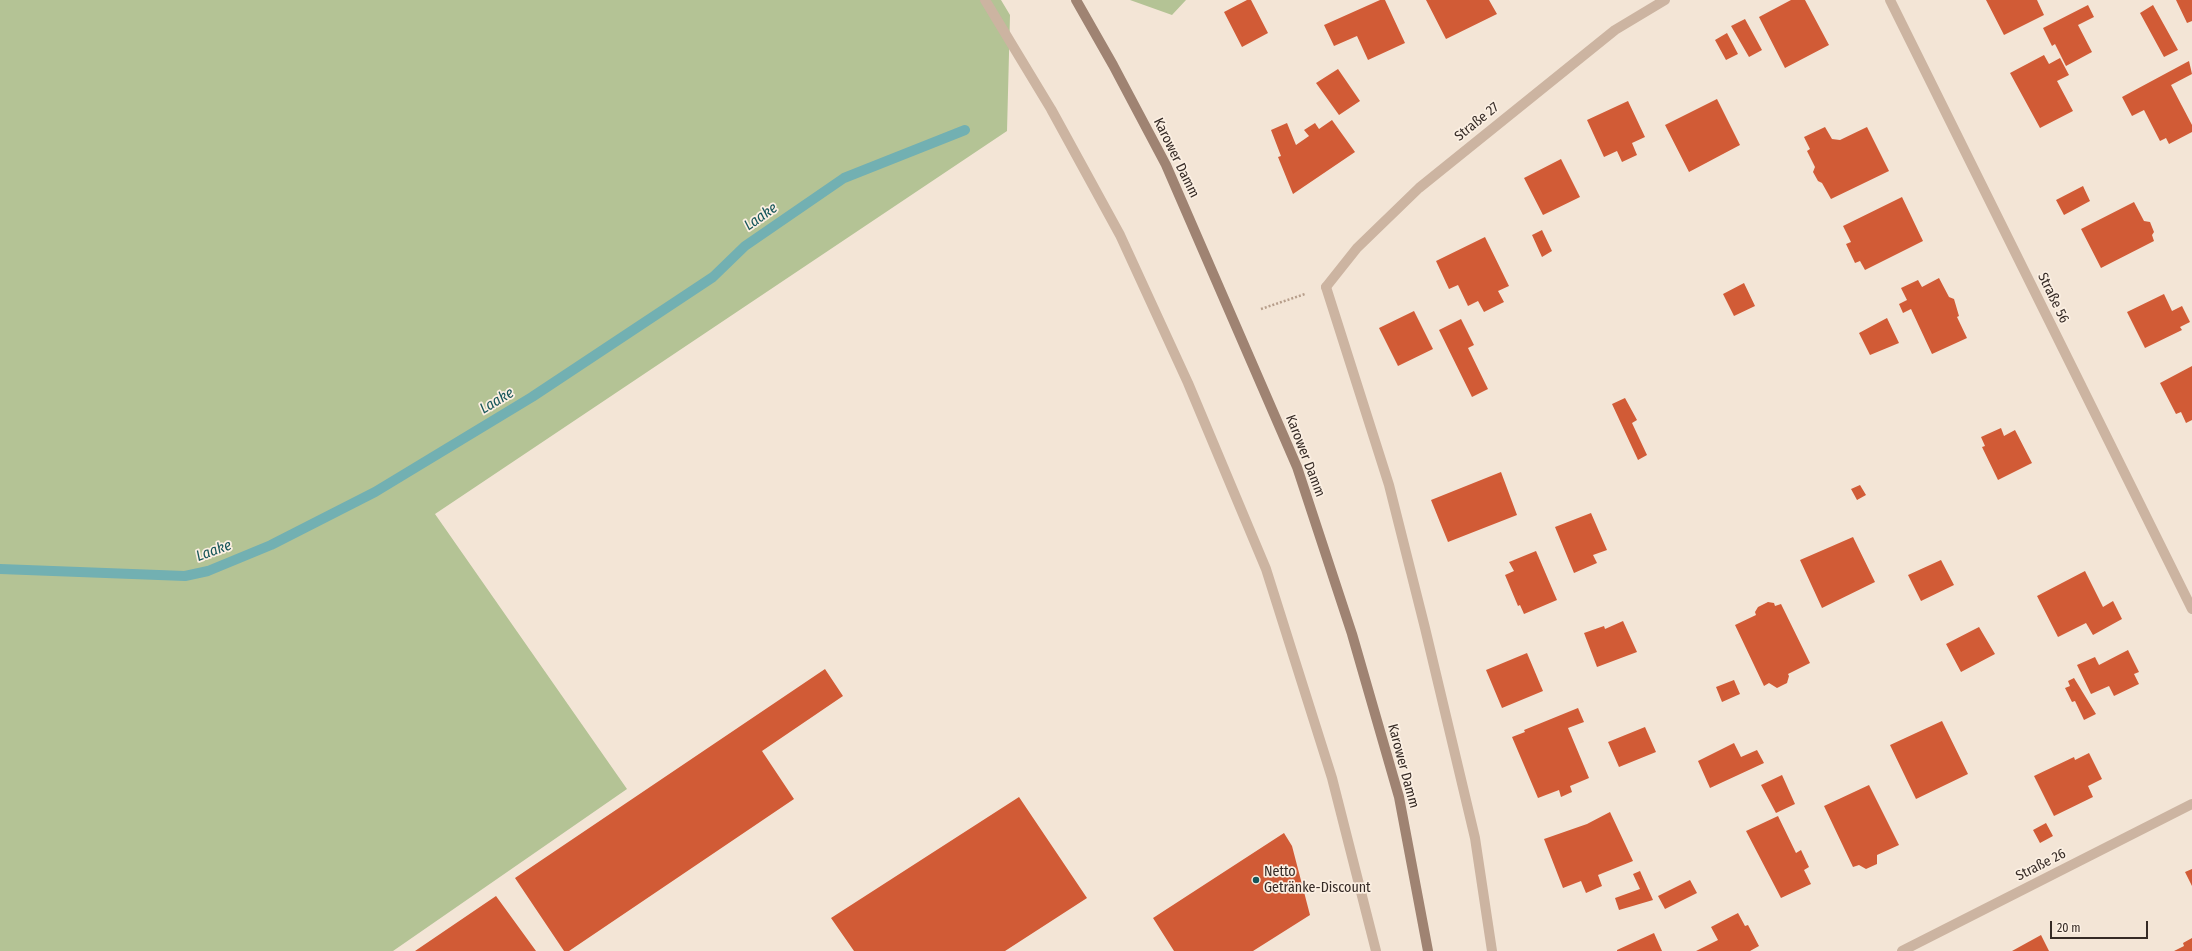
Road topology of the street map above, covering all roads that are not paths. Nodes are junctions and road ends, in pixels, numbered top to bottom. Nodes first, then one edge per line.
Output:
1 (985, 0) edge
2 (1665, 0) edge
3 (1890, 0) edge
4 (1078, 3) edge
5 (2192, 609) edge
6 (2192, 804) edge
7 (1376, 951) edge
8 (1428, 951) edge
9 (1492, 951) edge
10 (1902, 951) edge

1 - 7 street
2 - 9 street, Straße 27
3 - 5 street, Straße 56
4 - 8 main road, Karower Damm
6 - 10 street, Straße 26

